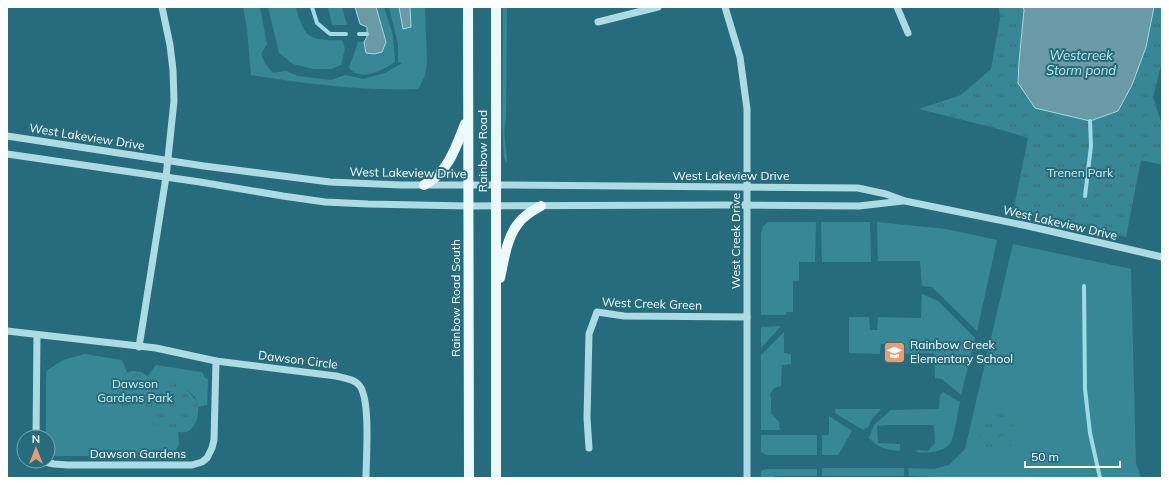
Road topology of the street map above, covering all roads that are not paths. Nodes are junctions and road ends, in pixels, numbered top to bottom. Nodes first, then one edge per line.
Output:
1 (162, 7) edge
2 (468, 7) edge
3 (496, 7) edge
4 (658, 7) edge
5 (725, 7) edge
6 (897, 7) edge
7 (598, 22) dead end
8 (908, 34) dead end
9 (468, 119) junction
10 (7, 136) edge
11 (7, 154) edge
12 (168, 160) junction
13 (166, 178) junction
14 (468, 184) junction
15 (424, 185) junction
16 (496, 185) junction
17 (747, 187) junction
18 (905, 201) junction
19 (747, 205) junction
20 (468, 206) junction
21 (496, 206) junction
22 (541, 206) junction
23 (1162, 258) edge
24 (495, 296) junction
25 (747, 317) junction
26 (7, 331) edge
27 (37, 335) junction
28 (139, 347) junction
29 (216, 361) junction
30 (36, 429) edge
31 (589, 448) dead end
32 (56, 464) edge
33 (366, 478) edge
34 (469, 478) edge
35 (496, 478) edge
36 (747, 478) edge

1 - 12 street
2 - 9 main road, Rainbow Road
3 - 16 main road, Rainbow Road
4 - 7 street
5 - 17 street, West Creek Drive
6 - 8 street
9 - 14 main road, Rainbow Road South
9 - 15 main road
10 - 12 street, West Lakeview Drive
11 - 13 street, West Lakeview Drive
12 - 13 street
12 - 15 street, West Lakeview Drive
13 - 20 street, West Lakeview Drive
13 - 28 street
14 - 15 street, West Lakeview Drive
14 - 16 street, West Lakeview Drive
14 - 20 main road, Rainbow Road South
16 - 17 street, West Lakeview Drive
16 - 21 main road, Rainbow Road
17 - 18 street, West Lakeview Drive
17 - 19 street, West Creek Drive
18 - 19 street, West Lakeview Drive
18 - 23 street, West Lakeview Drive
19 - 22 street, West Lakeview Drive
19 - 25 street, West Creek Drive
20 - 21 street, West Lakeview Drive
20 - 34 main road, Rainbow Road South
21 - 22 street, West Lakeview Drive
21 - 24 main road, Rainbow Road
22 - 24 main road
24 - 35 main road
25 - 31 street, West Creek Green
25 - 36 street, West Creek Drive
26 - 27 street, Dawson Circle
27 - 28 street, Dawson Circle
27 - 30 street
28 - 29 street, Dawson Circle
29 - 32 street, Dawson Gardens
29 - 33 street, Dawson Circle

